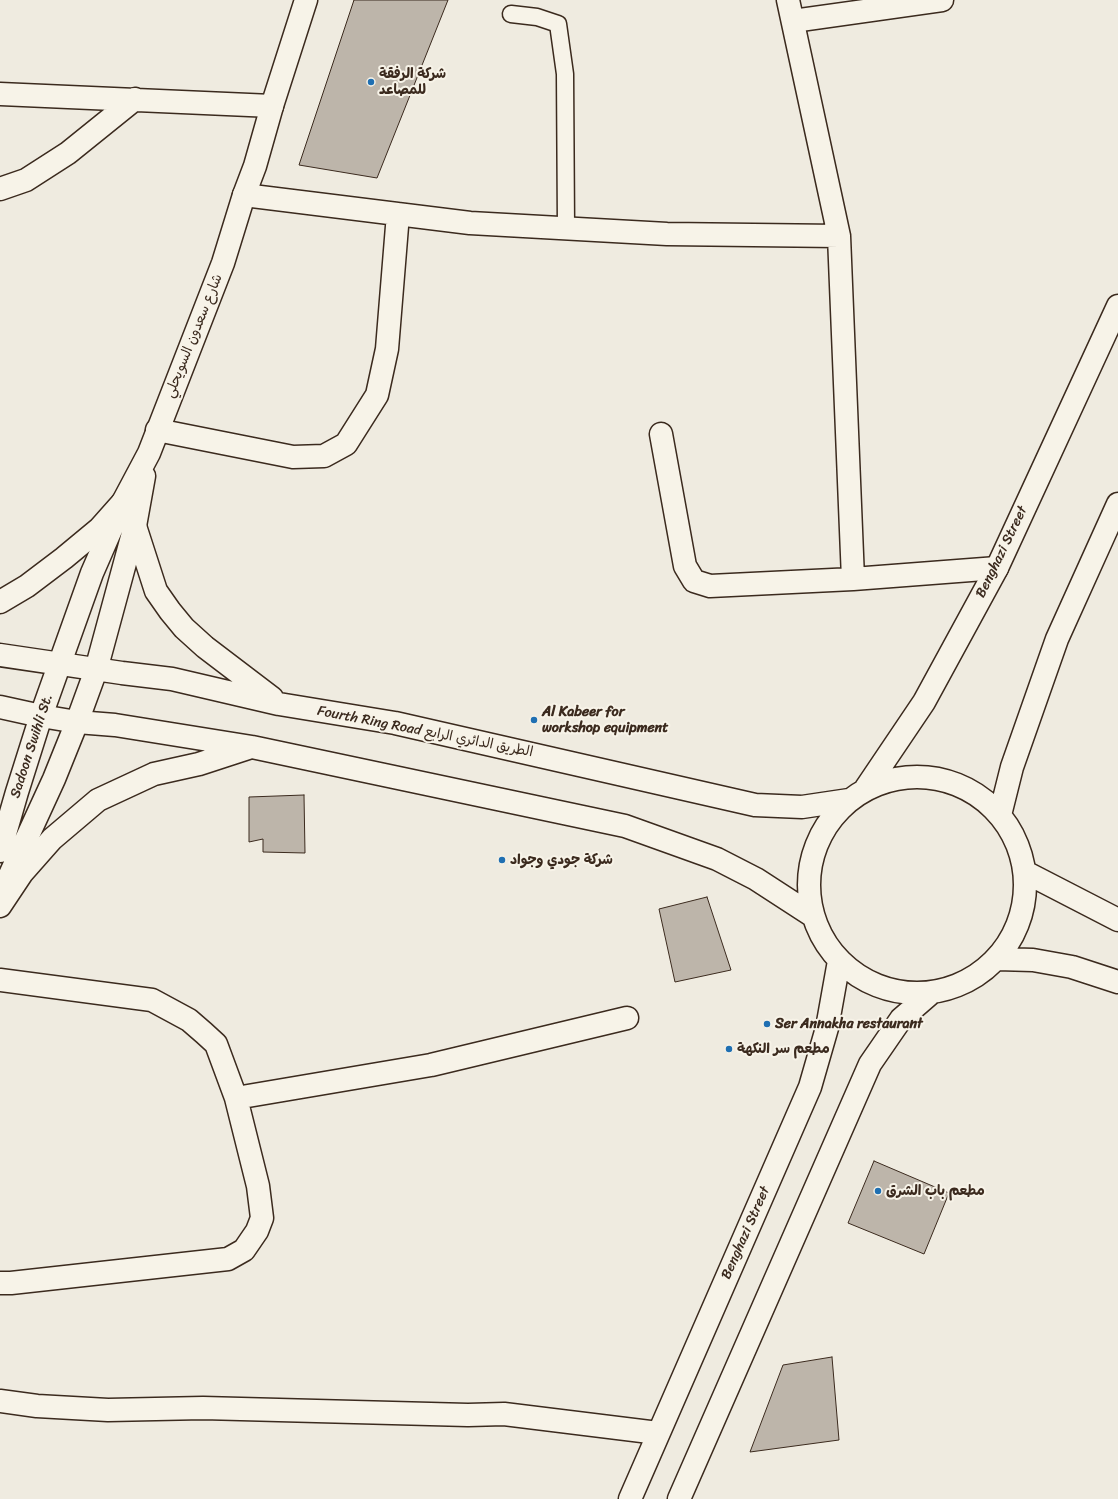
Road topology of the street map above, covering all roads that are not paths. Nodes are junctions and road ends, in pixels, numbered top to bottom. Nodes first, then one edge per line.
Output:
1 (306, 0) edge
2 (788, 0) edge
3 (942, 0) edge
4 (511, 14) dead end
5 (793, 21) junction
6 (0, 94) edge
7 (135, 99) junction
8 (272, 106) junction
9 (0, 189) edge
10 (244, 195) junction
11 (398, 214) junction
12 (566, 228) junction
13 (839, 236) junction
14 (1118, 306) edge
15 (158, 430) junction
16 (661, 434) dead end
17 (148, 453) junction
18 (123, 502) junction
19 (1116, 512) edge
20 (135, 526) junction
21 (996, 568) junction
22 (853, 579) junction
23 (0, 602) edge
24 (0, 655) edge
25 (60, 664) junction
26 (96, 670) junction
27 (280, 704) junction
28 (0, 707) edge
29 (41, 716) junction
30 (77, 722) junction
31 (252, 747) junction
32 (857, 794) junction
33 (1000, 814) junction
34 (0, 851) edge
35 (1025, 872) junction
36 (0, 896) edge
37 (0, 906) edge
38 (813, 916) junction
39 (1118, 920) edge
40 (997, 959) junction
41 (839, 961) junction
42 (0, 980) edge
43 (1118, 982) edge
44 (931, 992) junction
45 (627, 1018) dead end
46 (236, 1098) junction
47 (0, 1283) edge
48 (0, 1401) edge
49 (658, 1433) junction
50 (630, 1499) edge
51 (679, 1499) edge

1 - 8 main road, شارع سعدون السويحلي
2 - 5 main road
3 - 5 main road
4 - 12 lane
5 - 13 main road
6 - 7 main road
7 - 8 main road
7 - 9 main road
8 - 10 main road, شارع سعدون السويحلي
10 - 11 main road
10 - 15 main road, شارع سعدون السويحلي
11 - 12 main road
11 - 15 main road
12 - 13 main road
13 - 22 main road
14 - 21 main road, Benghazi Street
15 - 17 main road, شارع سعدون السويحلي
16 - 22 main road
17 - 18 main road, شارع سعدون السويحلي
17 - 20 main road
18 - 23 main road
18 - 25 main road, شارع سعدون السويحلي
19 - 33 main road
20 - 26 main road
20 - 27 main road
21 - 22 main road
21 - 32 main road, Benghazi Street
24 - 25 main road, Fourth Ring Road الطريق الدائري الرابع
25 - 26 main road, Fourth Ring Road الطريق الدائري الرابع
25 - 29 main road, Sadoon Swihli St.
26 - 27 main road, Fourth Ring Road الطريق الدائري الرابع
26 - 30 main road
27 - 32 main road, Fourth Ring Road الطريق الدائري الرابع
28 - 29 main road
29 - 30 main road
29 - 34 main road, Sadoon Swihli St.
30 - 31 main road
30 - 36 main road
31 - 37 main road
31 - 38 main road
32 - 33 main road
32 - 38 main road
33 - 35 main road
35 - 39 main road
35 - 40 main road
38 - 41 main road
40 - 43 main road
40 - 44 main road
41 - 44 main road
41 - 49 main road, Benghazi Street
42 - 46 main road
44 - 51 main road
45 - 46 main road
46 - 47 main road
48 - 49 main road
49 - 50 main road, Benghazi Street

